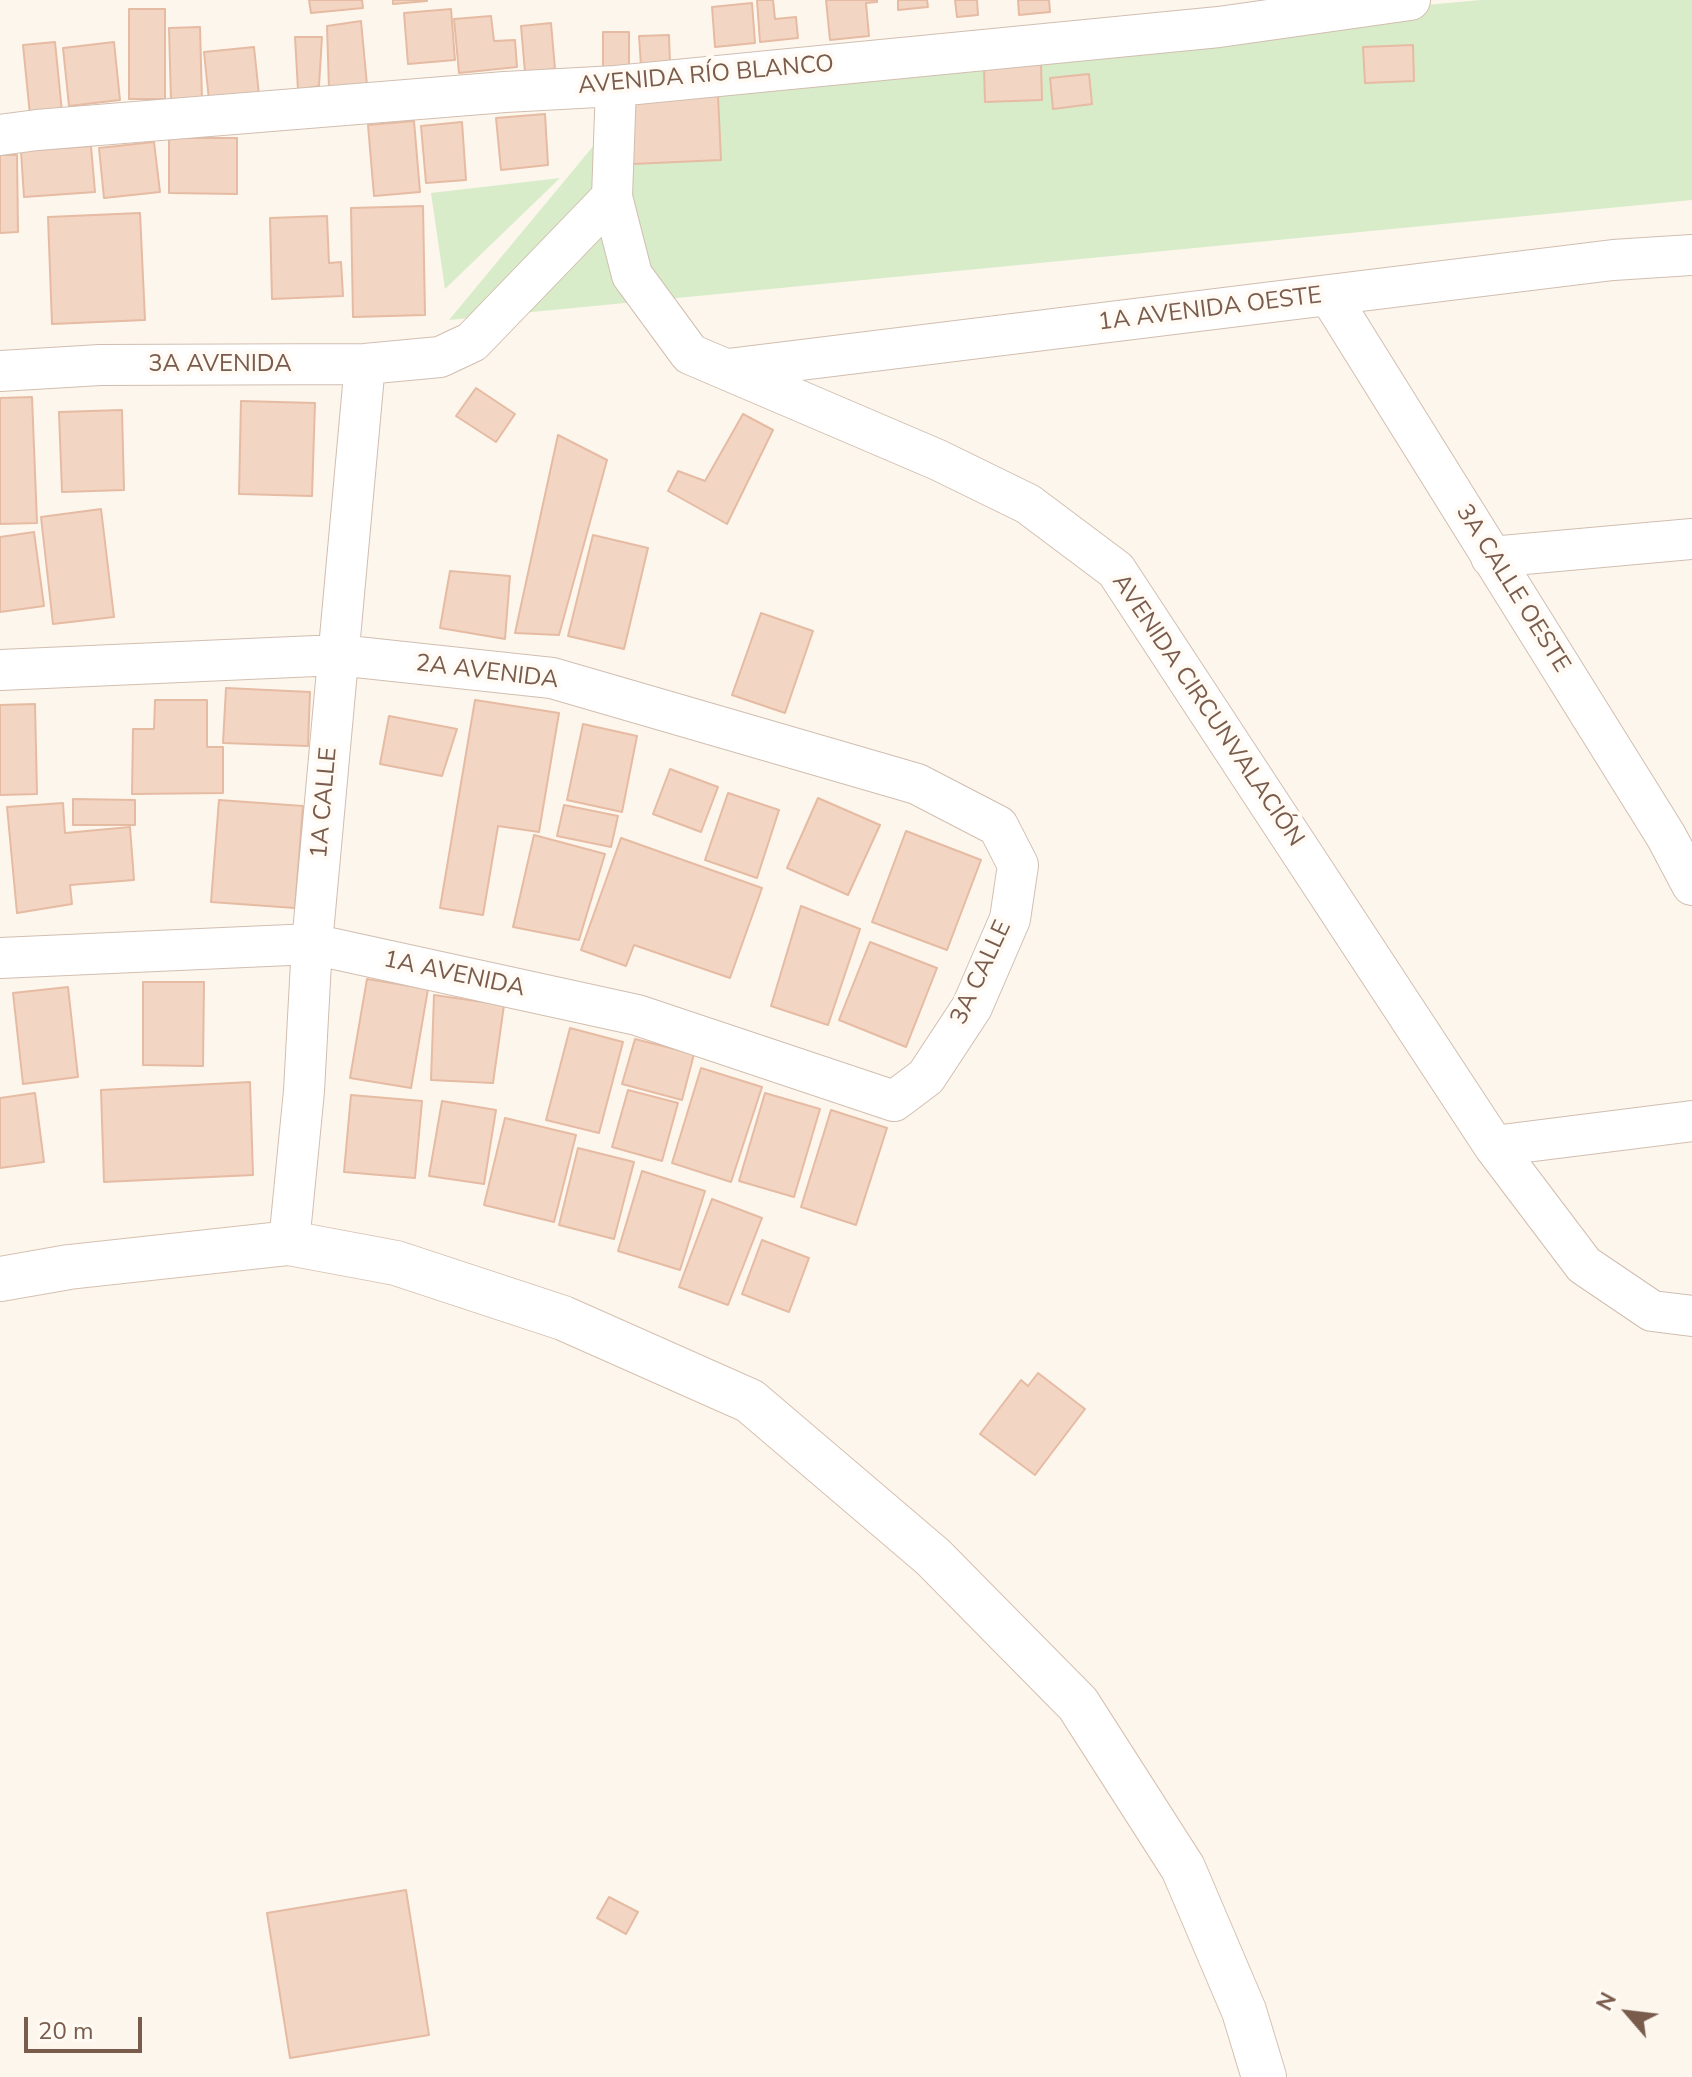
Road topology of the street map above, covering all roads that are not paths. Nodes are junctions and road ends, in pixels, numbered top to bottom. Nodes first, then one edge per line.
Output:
1 (1410, 0) edge
2 (616, 86) junction
3 (0, 135) edge
4 (612, 197) junction
5 (1692, 255) edge
6 (1329, 295) junction
7 (365, 364) junction
8 (728, 369) junction
9 (0, 371) edge
10 (1692, 539) edge
11 (1491, 557) junction
12 (338, 655) junction
13 (0, 670) edge
14 (998, 826) joint
15 (1679, 835) edge
16 (1692, 885) edge
17 (312, 944) junction
18 (0, 958) edge
19 (894, 1101) joint
20 (1692, 1121) edge
21 (1494, 1146) junction
22 (289, 1243) junction
23 (0, 1279) edge
24 (1692, 1316) edge
25 (1264, 2077) edge

1 - 2 street, AVENIDA RÍO BLANCO
2 - 3 street, AVENIDA RÍO BLANCO
2 - 4 street, AVENIDA CIRCUNVALACIÓN
4 - 7 street, 3A AVENIDA
4 - 8 street, AVENIDA CIRCUNVALACIÓN
5 - 6 street, 1A AVENIDA OESTE
6 - 8 street, 1A AVENIDA OESTE
6 - 11 street, 3A CALLE OESTE
7 - 9 street, 3A AVENIDA
7 - 12 street, 1A CALLE
8 - 21 street, AVENIDA CIRCUNVALACIÓN
10 - 11 street
11 - 15 street, 3A CALLE OESTE
12 - 13 street, 2A AVENIDA
12 - 14 street, 2A AVENIDA
12 - 17 street, 1A CALLE
14 - 19 street, 3A CALLE
15 - 16 street, 3A CALLE OESTE
17 - 18 street, 1A AVENIDA
17 - 19 street, 1A AVENIDA
17 - 22 street, 1A CALLE
20 - 21 street
21 - 24 street, AVENIDA CIRCUNVALACIÓN
22 - 23 street
22 - 25 street

